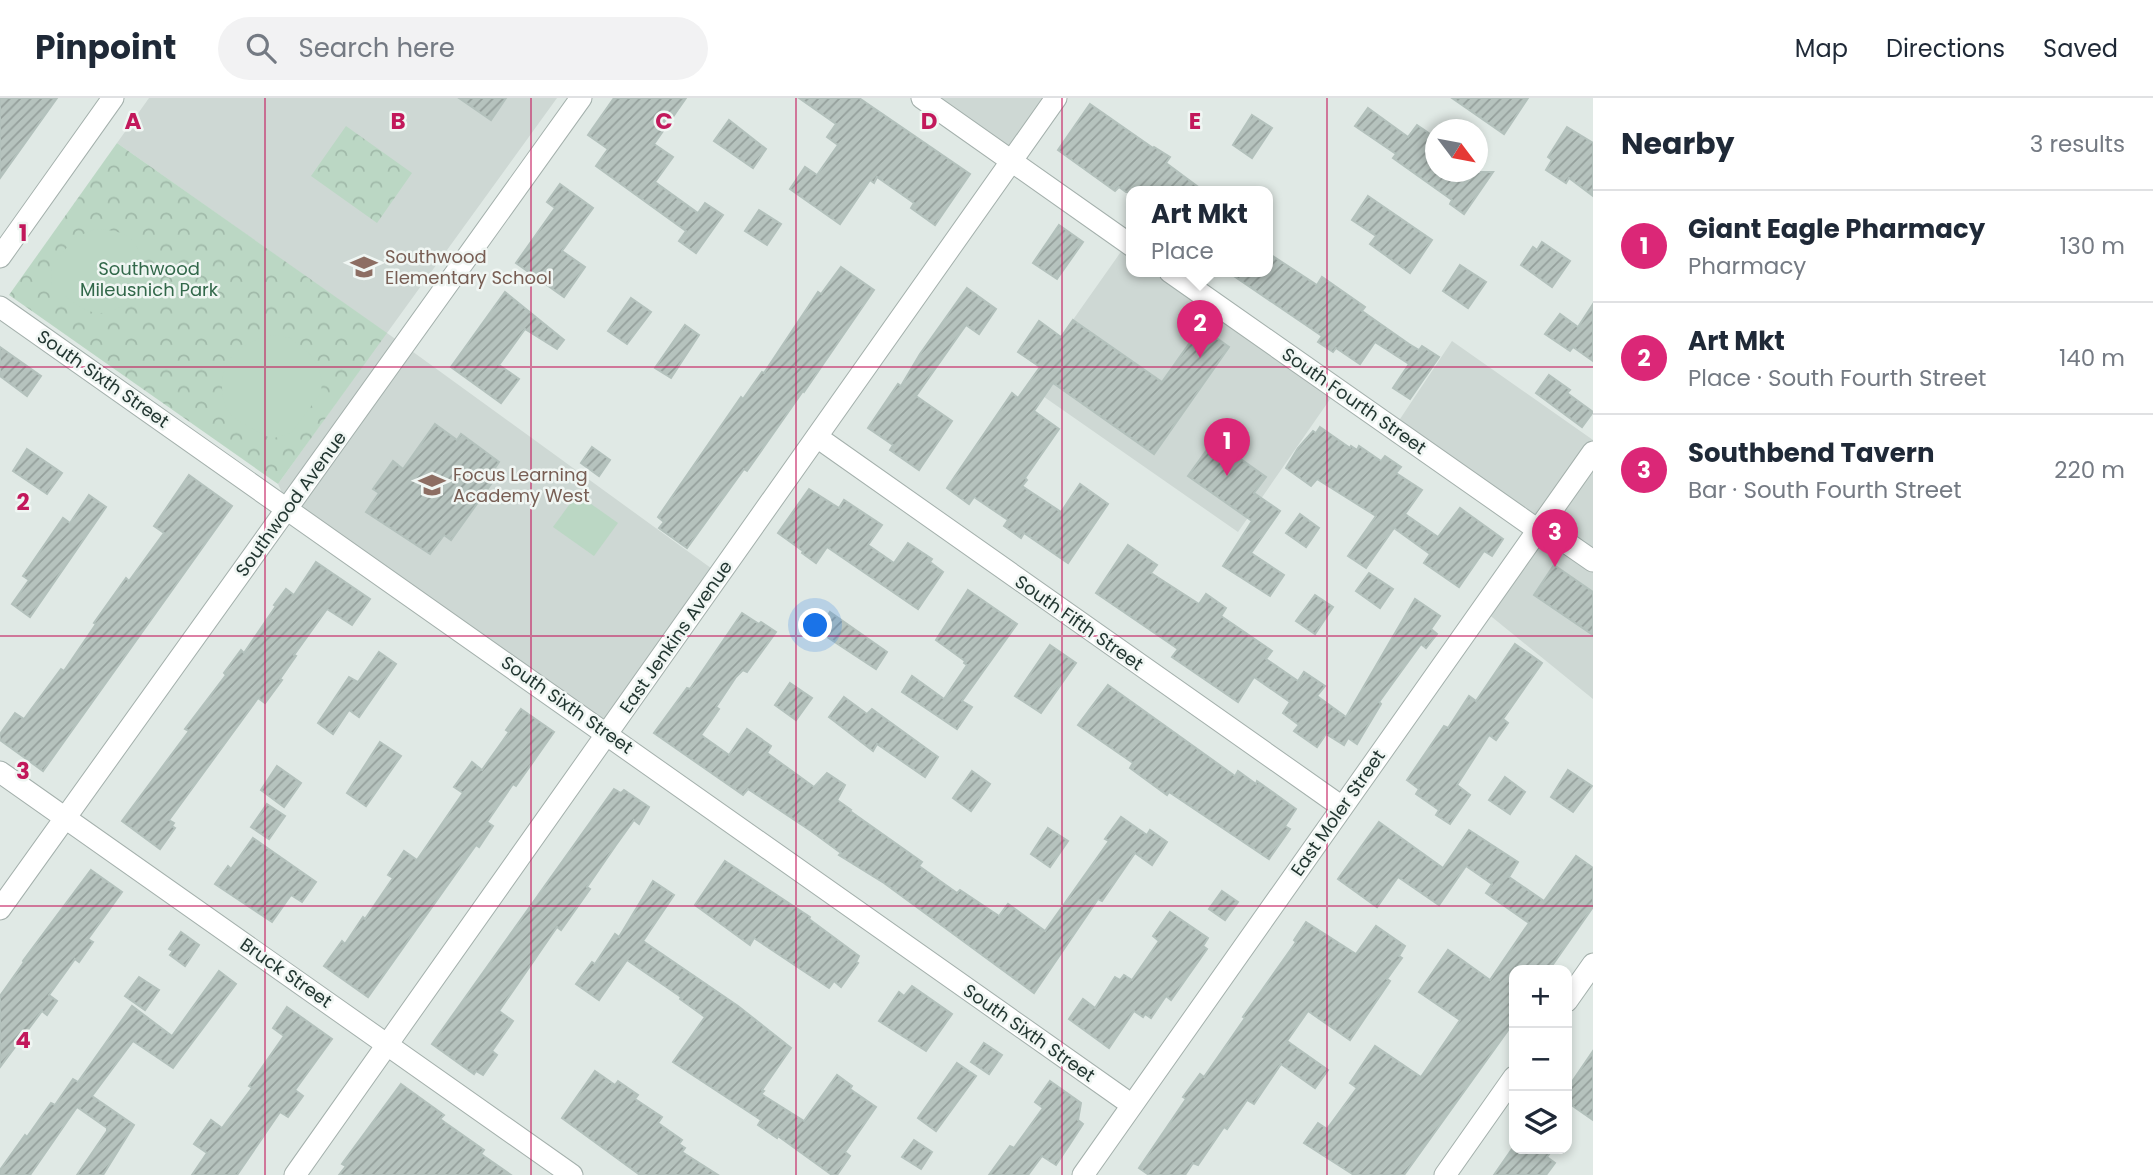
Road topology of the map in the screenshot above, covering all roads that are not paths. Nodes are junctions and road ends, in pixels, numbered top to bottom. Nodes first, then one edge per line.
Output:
1 (113, 98) edge
2 (581, 98) edge
3 (922, 98) edge
4 (1056, 98) edge
5 (1011, 161) junction
6 (1126, 242) edge
7 (0, 257) edge
8 (1177, 277) edge
9 (0, 307) edge
10 (817, 437) junction
11 (1593, 452) edge
12 (287, 509) junction
13 (1540, 528) junction
14 (1593, 561) edge
15 (607, 734) junction
16 (0, 772) edge
17 (1342, 807) junction
18 (65, 818) junction
19 (0, 909) edge
20 (1593, 964) edge
21 (1572, 994) edge
22 (387, 1045) junction
23 (1509, 1084) edge
24 (1132, 1105) junction
25 (295, 1175) edge
26 (572, 1175) edge
27 (1083, 1175) edge
28 (1446, 1175) edge

1 - 7 street
2 - 12 street, Southwood Avenue
3 - 5 street
4 - 5 street, East Jenkins Avenue
5 - 6 street
5 - 10 street, East Jenkins Avenue
8 - 13 street, South Fourth Street
9 - 12 street, South Sixth Street
10 - 15 street, East Jenkins Avenue
10 - 17 street, South Fifth Street
11 - 13 street, East Moler Street
12 - 15 street, South Sixth Street
12 - 18 street, Southwood Avenue
13 - 14 street, South Fourth Street
13 - 17 street, East Moler Street
15 - 22 street, East Jenkins Avenue
15 - 24 street, South Sixth Street
16 - 18 street, Bruck Street
17 - 24 street, East Moler Street
18 - 19 street, Southwood Avenue
18 - 22 street, Bruck Street
20 - 21 street
22 - 25 street, East Jenkins Avenue
22 - 26 street, Bruck Street
23 - 28 street
24 - 27 street, East Moler Street

